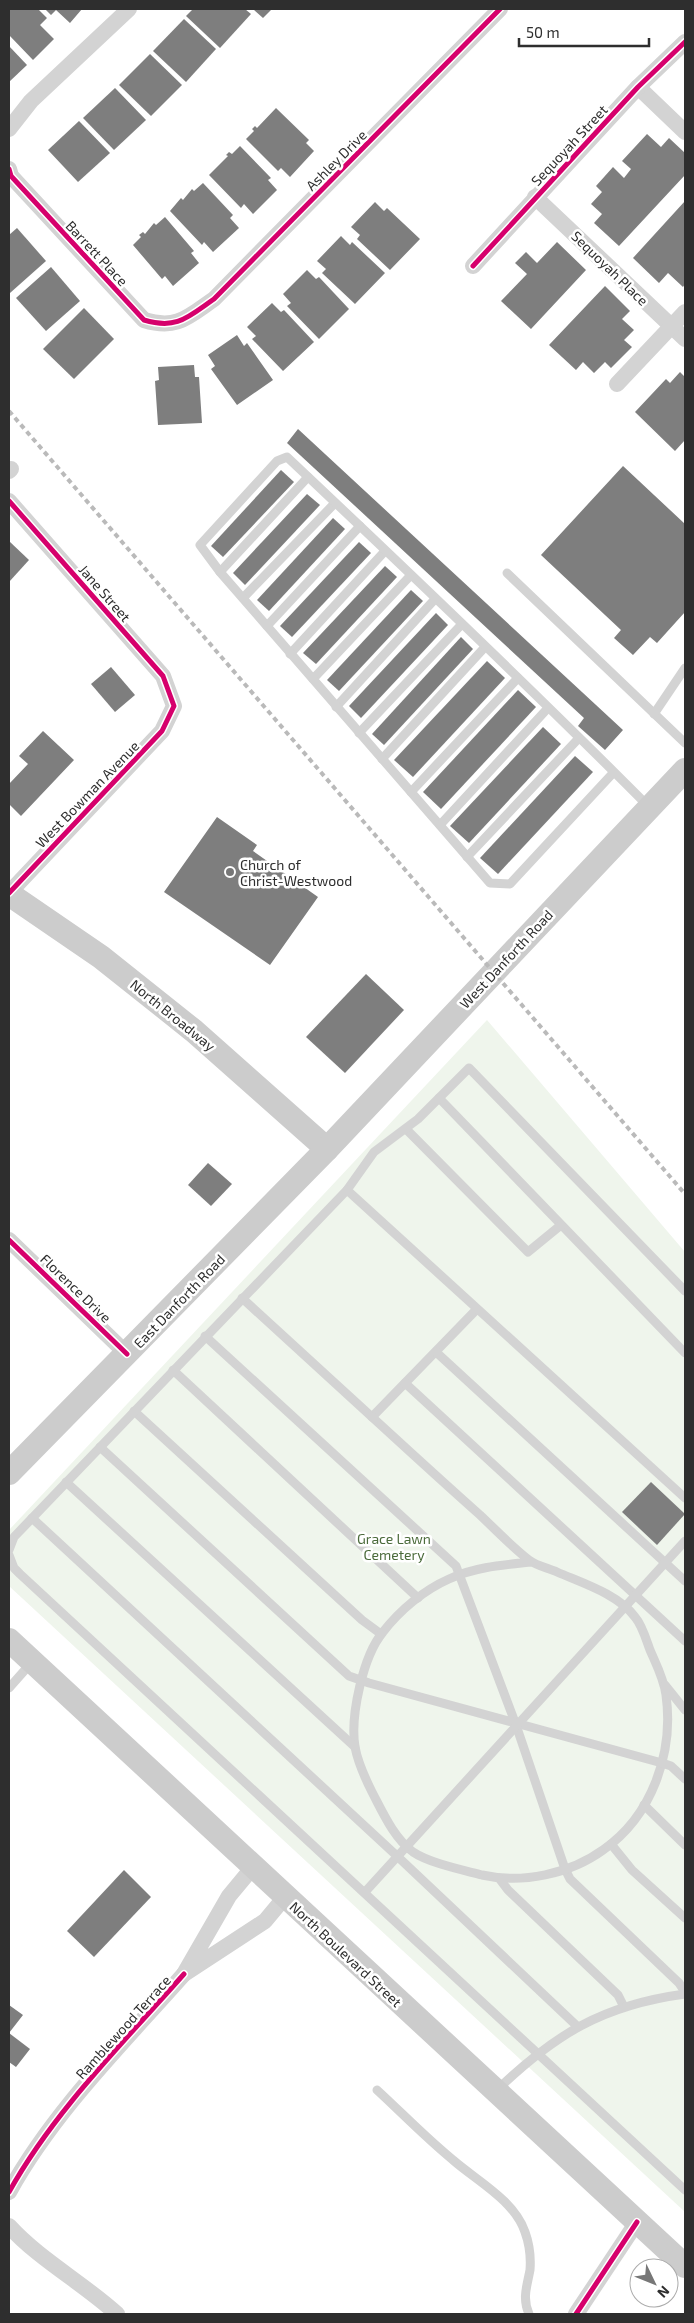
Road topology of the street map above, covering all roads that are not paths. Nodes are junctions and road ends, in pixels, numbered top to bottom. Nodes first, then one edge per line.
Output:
1 (129, 9) edge
2 (500, 9) edge
3 (685, 42) edge
4 (638, 87) junction
5 (9, 129) edge
6 (685, 132) edge
7 (9, 169) edge
8 (535, 197) junction
9 (473, 266) dead end
10 (685, 312) edge
11 (183, 320) joint
12 (671, 326) junction
13 (685, 339) edge
14 (617, 384) dead end
15 (308, 477) junction
16 (9, 501) edge
17 (335, 503) junction
18 (360, 526) junction
19 (385, 551) junction
20 (220, 572) junction
21 (507, 573) dead end
22 (411, 575) junction
23 (243, 598) junction
24 (435, 599) junction
25 (462, 624) junction
26 (267, 626) junction
27 (485, 647) junction
28 (290, 654) junction
29 (685, 668) edge
30 (518, 678) junction
31 (313, 679) junction
32 (174, 706) joint
33 (336, 707) junction
34 (548, 708) junction
35 (654, 714) junction
36 (360, 733) junction
37 (579, 738) junction
38 (685, 743) edge
39 (382, 759) junction
40 (685, 770) edge
41 (614, 772) junction
42 (411, 792) junction
43 (650, 808) junction
44 (440, 825) junction
45 (467, 857) junction
46 (9, 893) edge
47 (439, 1098) junction
48 (406, 1129) junction
49 (327, 1149) junction
50 (347, 1190) junction
51 (561, 1224) junction
52 (9, 1240) edge
53 (685, 1291) edge
54 (242, 1298) junction
55 (476, 1310) junction
56 (205, 1336) junction
57 (436, 1352) junction
58 (685, 1353) edge
59 (127, 1354) junction
60 (172, 1370) junction
61 (405, 1383) junction
62 (134, 1411) junction
63 (372, 1417) junction
64 (100, 1447) junction
65 (9, 1473) edge
66 (66, 1482) junction
67 (685, 1498) edge
68 (32, 1518) junction
69 (685, 1541) edge
70 (9, 1550) edge
71 (9, 1554) edge
72 (531, 1562) junction
73 (665, 1562) junction
74 (460, 1575) junction
75 (685, 1581) edge
76 (635, 1595) junction
77 (418, 1598) junction
78 (625, 1606) junction
79 (381, 1634) junction
80 (9, 1640) edge
81 (685, 1641) edge
82 (32, 1662) junction
83 (362, 1680) junction
84 (662, 1681) junction
85 (9, 1688) edge
86 (685, 1710) edge
87 (516, 1725) junction
88 (355, 1748) junction
89 (662, 1763) junction
90 (685, 1779) edge
91 (644, 1805) junction
92 (611, 1844) junction
93 (685, 1845) edge
94 (406, 1846) junction
95 (397, 1856) junction
96 (253, 1867) junction
97 (565, 1869) junction
98 (499, 1878) junction
99 (365, 1892) junction
100 (285, 1897) junction
101 (685, 1918) edge
102 (184, 1974) junction
103 (685, 1993) edge
104 (624, 2007) junction
105 (578, 2027) junction
106 (537, 2053) junction
107 (376, 2090) dead end
108 (495, 2092) junction
109 (685, 2190) edge
110 (9, 2192) edge
111 (637, 2222) junction
112 (9, 2226) edge
113 (685, 2266) edge
114 (118, 2314) edge
115 (529, 2314) edge
116 (576, 2314) edge

1 - 5 street
2 - 11 street, Ashley Drive
3 - 4 street, Sequoyah Street
4 - 6 street
4 - 8 street, Sequoyah Street
7 - 11 street, Barrett Place
8 - 9 street, Sequoyah Street
8 - 12 street, Sequoyah Place
10 - 12 street
12 - 13 street, Sequoyah Place
12 - 14 street
15 - 17 lane
15 - 20 lane
15 - 20 lane
16 - 32 street, Jane Street
17 - 18 lane
17 - 23 lane
18 - 19 lane
18 - 26 lane
19 - 22 lane
19 - 28 lane
20 - 23 lane
21 - 35 lane
22 - 24 lane
22 - 31 lane
23 - 26 lane
24 - 25 lane
24 - 33 lane
25 - 27 lane
25 - 36 lane
26 - 28 lane
27 - 30 lane
27 - 39 lane
28 - 31 lane
29 - 35 lane
30 - 34 lane
30 - 42 lane
31 - 33 lane
32 - 46 street, West Bowman Avenue
33 - 36 lane
34 - 37 lane
34 - 44 lane
35 - 38 lane
36 - 39 lane
37 - 41 lane
37 - 45 lane
39 - 42 lane
40 - 43 main road, West Danforth Road
41 - 43 lane
41 - 45 lane
42 - 44 lane
43 - 49 main road, West Danforth Road
44 - 45 lane
46 - 49 main road, North Broadway
47 - 48 lane
47 - 51 lane
47 - 53 lane
48 - 50 lane
48 - 51 lane
49 - 59 main road, East Danforth Road
50 - 54 lane
50 - 55 lane
51 - 58 lane
52 - 59 street, Florence Drive
54 - 56 lane
54 - 63 lane
55 - 57 lane
55 - 67 lane
56 - 60 lane
56 - 74 lane
57 - 61 lane
57 - 73 lane
59 - 65 main road, East Danforth Road
60 - 62 lane
60 - 77 lane
61 - 63 lane
61 - 76 lane
62 - 64 lane
62 - 79 lane
63 - 72 lane
64 - 66 lane
64 - 83 lane
66 - 68 lane
66 - 88 lane
68 - 70 lane
68 - 95 lane
69 - 73 lane
71 - 99 lane
72 - 74 lane
72 - 78 lane
73 - 75 lane
73 - 76 lane
74 - 77 lane
74 - 87 lane
76 - 78 lane
76 - 81 lane
77 - 79 lane
78 - 84 lane
78 - 87 lane
79 - 83 lane
80 - 82 main road, North Boulevard Street
82 - 85 lane
82 - 96 main road, North Boulevard Street
83 - 87 lane
83 - 88 lane
84 - 86 lane
84 - 89 lane
87 - 89 lane
87 - 94 lane
87 - 97 lane
88 - 94 lane
89 - 90 lane
89 - 91 lane
91 - 92 lane
91 - 93 lane
92 - 97 lane
92 - 101 lane
94 - 95 lane
94 - 98 lane
95 - 99 lane
95 - 105 lane
96 - 100 main road, North Boulevard Street
96 - 102 street, Ramblewood Terrace
97 - 98 lane
97 - 103 lane
98 - 104 lane
99 - 106 lane
100 - 102 street, Ramblewood Terrace
100 - 108 main road, North Boulevard Street
102 - 110 street, Ramblewood Terrace
103 - 104 lane
104 - 105 lane
105 - 106 lane
106 - 108 lane
106 - 109 lane
107 - 115 lane
108 - 111 main road, North Boulevard Street
111 - 113 main road, North Boulevard Street
111 - 116 street
112 - 114 street

